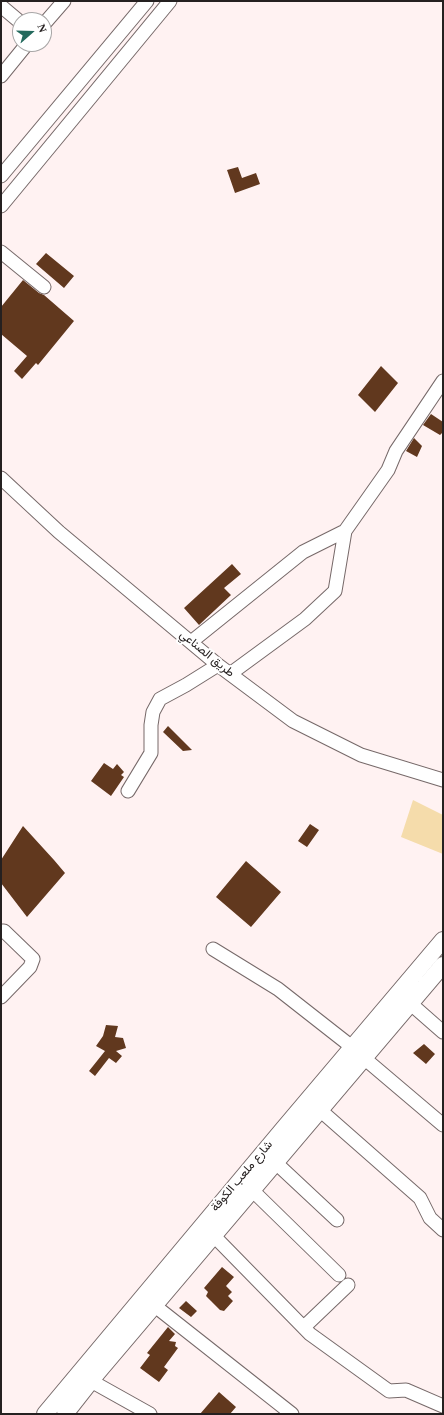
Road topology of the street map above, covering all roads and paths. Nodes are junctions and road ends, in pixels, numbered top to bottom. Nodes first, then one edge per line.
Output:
1 (64, 1) edge
2 (147, 1) edge
3 (170, 1) edge
4 (1, 6) edge
5 (12, 15) edge
6 (52, 15) edge
7 (20, 52) edge
8 (1, 76) edge
9 (3, 173) edge
10 (20, 183) junction
11 (1, 206) edge
12 (1, 252) edge
13 (44, 287) dead end
14 (443, 381) edge
15 (4, 484) edge
16 (345, 531) junction
17 (191, 642) junction
18 (218, 665) junction
19 (230, 674) junction
20 (439, 780) edge
21 (128, 791) dead end
22 (1, 931) edge
23 (443, 940) edge
24 (213, 949) dead end
25 (443, 965) edge
26 (1, 997) edge
27 (411, 1004) junction
28 (443, 1032) edge
29 (352, 1047) junction
30 (364, 1058) junction
31 (320, 1110) junction
32 (443, 1125) edge
33 (284, 1128) junction
34 (297, 1138) junction
35 (273, 1141) junction
36 (280, 1157) junction
37 (252, 1190) junction
38 (337, 1220) dead end
39 (443, 1230) edge
40 (214, 1236) junction
41 (155, 1306) junction
42 (304, 1327) junction
43 (91, 1381) junction
44 (443, 1406) edge
45 (45, 1414) edge
46 (65, 1414) edge
47 (150, 1414) edge
48 (292, 1414) edge

1 - 6 street
2 - 9 street
3 - 10 street
4 - 5 street
7 - 8 street
9 - 10 street
10 - 11 street
12 - 13 street
14 - 16 street
15 - 17 street, طريق الصناعي
16 - 17 street
16 - 19 street
17 - 18 street, طريق الصناعي
18 - 19 street, طريق الصناعي
18 - 21 street
19 - 20 street, طريق الصناعي
22 - 26 street
23 - 29 main road, شارع ملعب الكوفة
24 - 29 street
25 - 27 main road, شارع ملعب الكوفة
27 - 28 street
27 - 30 main road, شارع ملعب الكوفة
29 - 33 main road, شارع ملعب الكوفة
30 - 31 main road, شارع ملعب الكوفة
30 - 32 street
31 - 34 main road, شارع ملعب الكوفة
31 - 39 street
33 - 34 main road
33 - 35 main road, شارع ملعب الكوفة
34 - 36 main road, شارع ملعب الكوفة
35 - 36 main road
35 - 45 main road, شارع ملعب الكوفة
36 - 37 main road, شارع ملعب الكوفة
36 - 38 street
37 - 40 main road, شارع ملعب الكوفة
37 - 42 street
40 - 41 main road, شارع ملعب الكوفة
40 - 42 street
41 - 43 main road, شارع ملعب الكوفة
41 - 48 street
42 - 44 street
43 - 46 main road, شارع ملعب الكوفة
43 - 47 street

